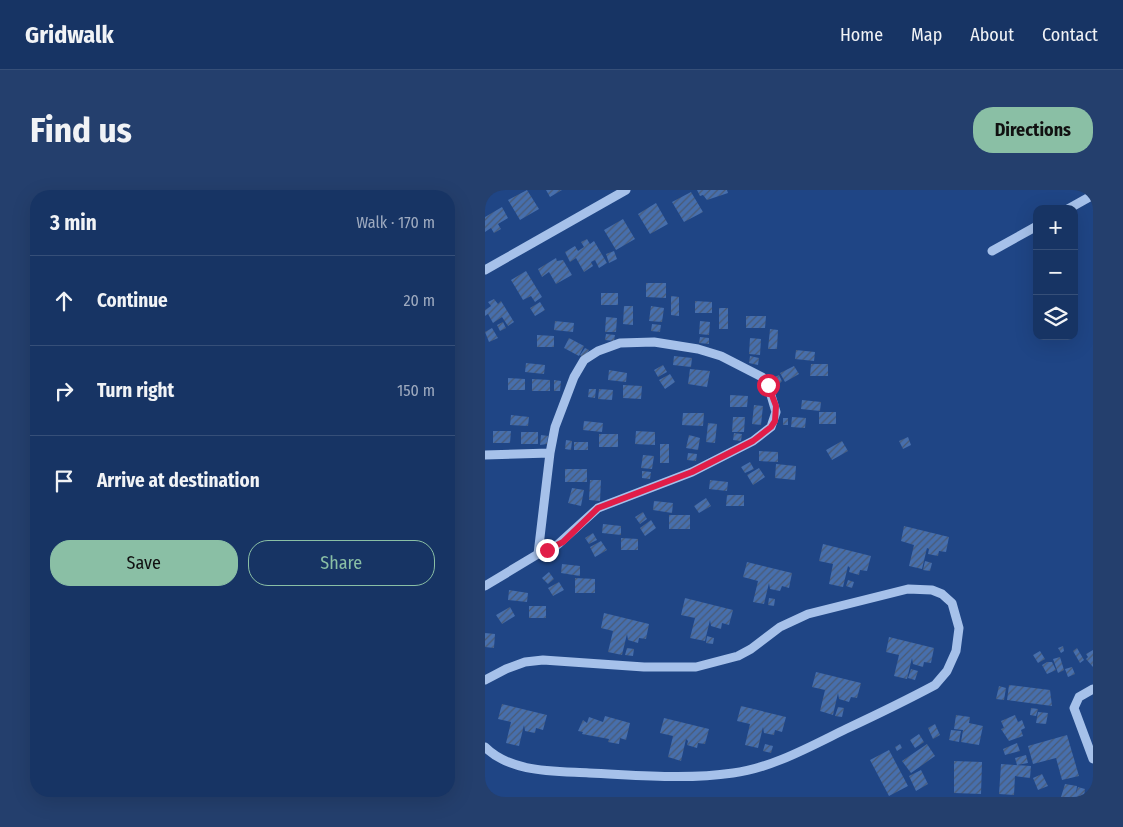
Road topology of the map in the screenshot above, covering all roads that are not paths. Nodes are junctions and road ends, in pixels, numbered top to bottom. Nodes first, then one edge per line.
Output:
1 (626, 190) edge
2 (1093, 195) edge
3 (1075, 205) edge
4 (1033, 228) edge
5 (992, 252) dead end
6 (485, 270) edge
7 (550, 452) junction
8 (485, 455) edge
9 (538, 554) junction
10 (485, 586) edge
11 (485, 680) edge
12 (1093, 689) edge
13 (485, 747) edge
14 (1093, 759) edge

1 - 6 street
2 - 3 street
4 - 5 street
7 - 8 street
7 - 9 street
7 - 9 street
9 - 10 street
11 - 13 street
12 - 14 street

